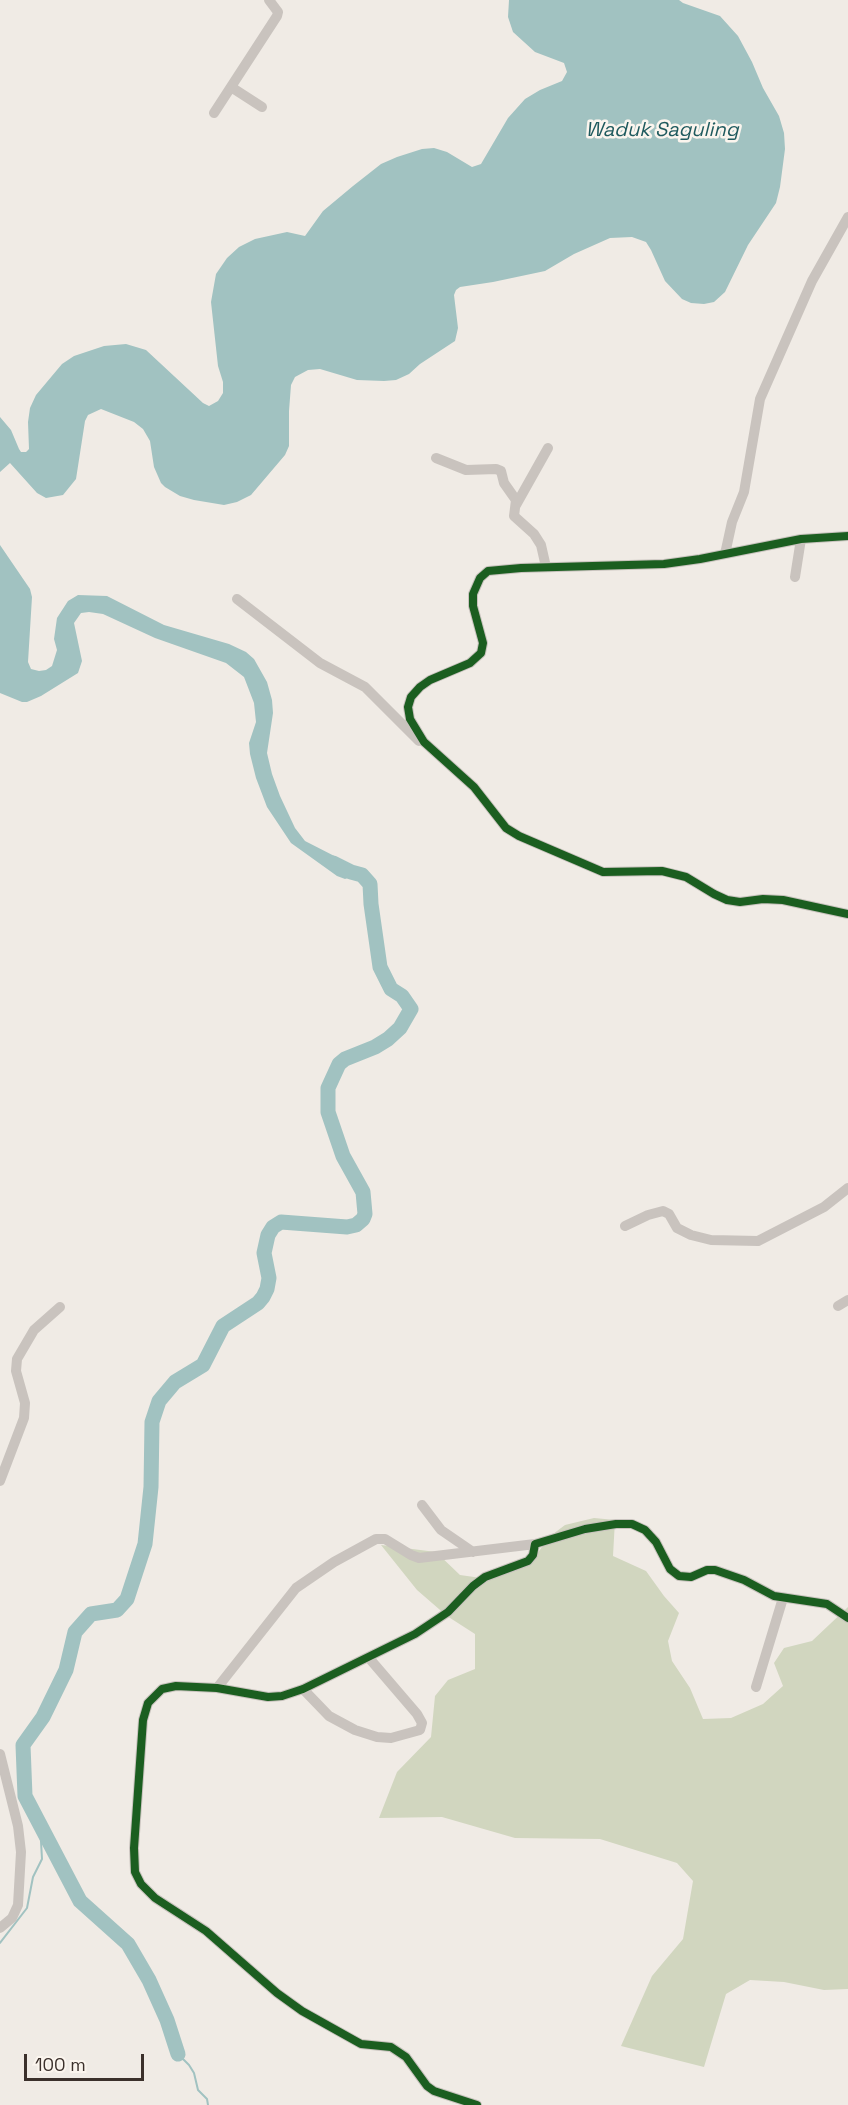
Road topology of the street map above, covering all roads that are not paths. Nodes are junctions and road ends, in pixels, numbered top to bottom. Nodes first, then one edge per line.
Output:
1 (269, 0) edge
2 (231, 87) junction
3 (262, 107) dead end
4 (214, 113) dead end
5 (848, 218) edge
6 (548, 448) dead end
7 (436, 458) dead end
8 (516, 506) junction
9 (848, 536) edge
10 (801, 539) junction
11 (725, 554) junction
12 (546, 567) junction
13 (795, 577) dead end
14 (237, 599) dead end
15 (432, 750) junction
16 (848, 914) edge
17 (848, 1188) edge
18 (625, 1226) dead end
19 (848, 1300) edge
20 (838, 1306) dead end
21 (60, 1307) dead end
22 (0, 1481) edge
23 (422, 1505) dead end
24 (535, 1544) junction
25 (473, 1552) junction
26 (783, 1598) junction
27 (848, 1618) edge
28 (369, 1658) junction
29 (756, 1687) dead end
30 (217, 1688) junction
31 (303, 1689) junction
32 (0, 1754) edge
33 (0, 1928) edge
34 (477, 2105) edge

1 - 2 street
2 - 3 street
2 - 4 street
5 - 11 street
6 - 8 street
7 - 8 street
8 - 12 street
9 - 10 street
10 - 11 street
10 - 13 street
11 - 12 street
12 - 15 street
14 - 15 street
15 - 16 street
17 - 18 street
19 - 20 street
21 - 22 street
23 - 25 street
24 - 25 street
24 - 26 street
24 - 28 street
25 - 30 street
26 - 27 street
26 - 29 street
28 - 31 street
28 - 31 street
30 - 31 street
30 - 34 street
32 - 33 street

